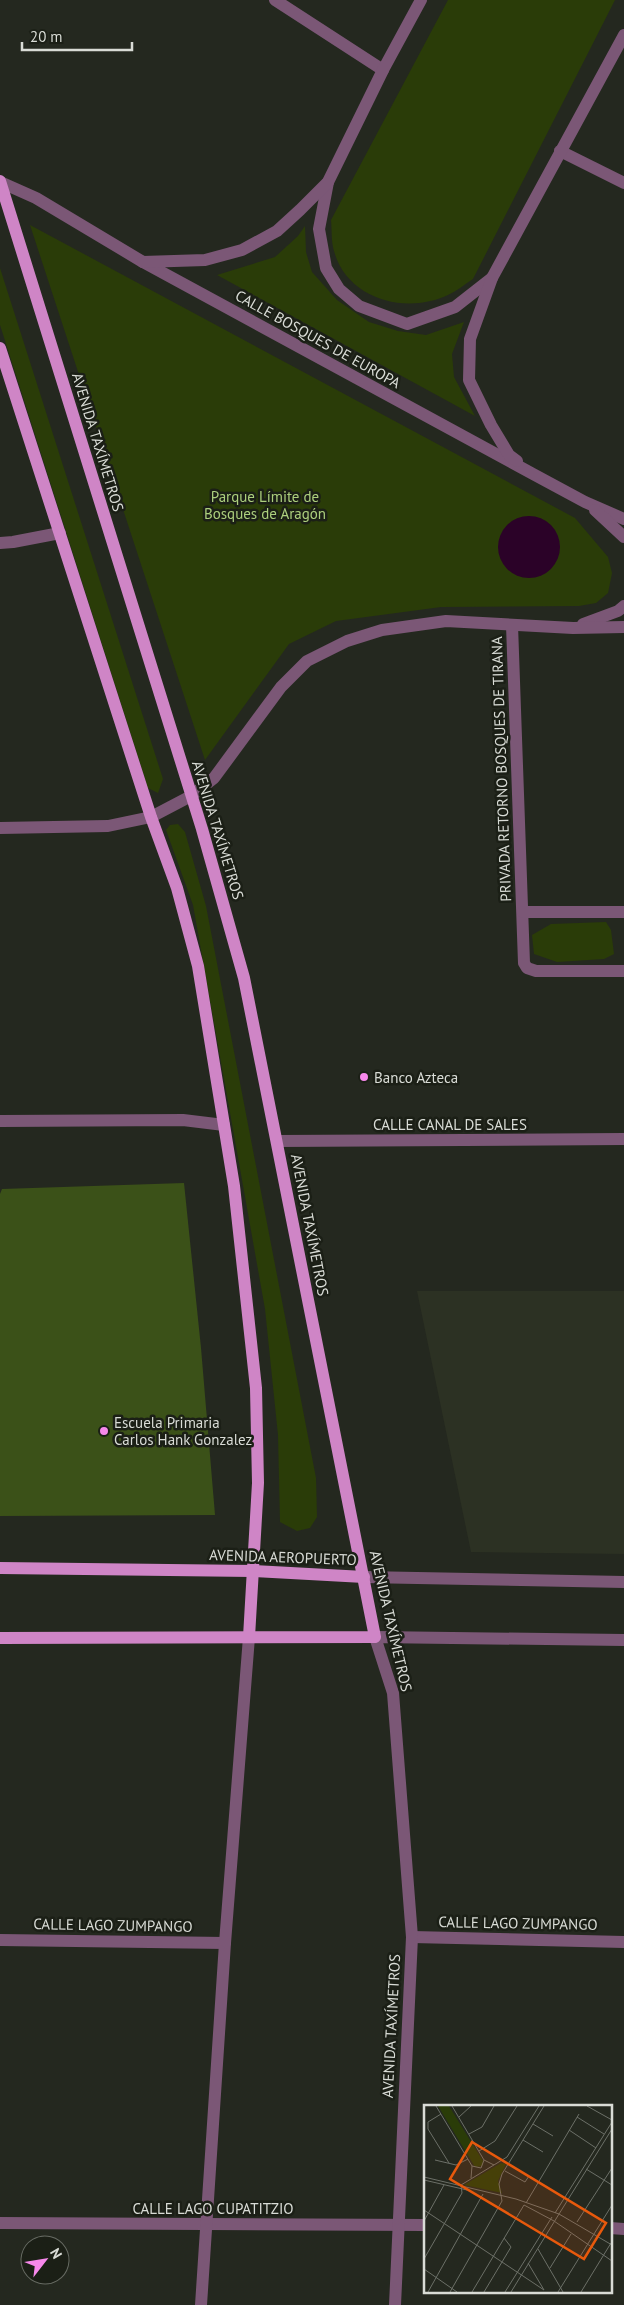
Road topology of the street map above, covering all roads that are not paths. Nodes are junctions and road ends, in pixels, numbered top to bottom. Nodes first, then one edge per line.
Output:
1 (275, 0) edge
2 (421, 0) edge
3 (624, 35) edge
4 (384, 70) junction
5 (560, 151) junction
6 (0, 181) edge
7 (328, 182) junction
8 (624, 183) edge
9 (143, 262) junction
10 (492, 278) junction
11 (0, 348) edge
12 (533, 474) junction
13 (585, 502) junction
14 (624, 519) edge
15 (60, 534) junction
16 (624, 537) edge
17 (0, 543) edge
18 (624, 606) edge
19 (512, 624) junction
20 (624, 627) edge
21 (573, 628) junction
22 (191, 796) junction
23 (151, 817) junction
24 (0, 828) edge
25 (523, 912) junction
26 (624, 912) edge
27 (624, 971) edge
28 (0, 1121) edge
29 (224, 1125) junction
30 (624, 1139) edge
31 (277, 1142) junction
32 (0, 1568) edge
33 (253, 1571) junction
34 (364, 1577) junction
35 (624, 1582) edge
36 (250, 1637) junction
37 (375, 1637) junction
38 (0, 1638) edge
39 (624, 1640) edge
40 (412, 1937) junction
41 (0, 1940) edge
42 (624, 1942) edge
43 (225, 1943) junction
44 (0, 2223) edge
45 (398, 2224) junction
46 (207, 2225) junction
47 (424, 2225) edge
48 (201, 2305) edge
49 (395, 2305) edge

1 - 4 street
2 - 4 street
3 - 5 street
4 - 7 street
5 - 8 street
5 - 10 street
6 - 9 street, CALLE BOSQUES DE EUROPA
6 - 22 main road, AVENIDA TAXÍMETROS
7 - 9 street
7 - 10 street
9 - 12 street, CALLE BOSQUES DE EUROPA
10 - 12 street
11 - 15 main road
12 - 13 street, CALLE BOSQUES DE EUROPA
13 - 14 street, CALLE BOSQUES DE EUROPA
13 - 16 street
15 - 17 street
15 - 23 main road
18 - 21 street
19 - 21 street
19 - 22 street
19 - 25 street, PRIVADA RETORNO BOSQUES DE TIRANA
20 - 21 street
22 - 23 street
22 - 31 main road, AVENIDA TAXÍMETROS
23 - 24 street
23 - 29 main road
25 - 26 street, PRIVADA RETORNO BOSQUES DE TIRANA
25 - 27 street, PRIVADA RETORNO BOSQUES DE TIRANA
28 - 29 street
29 - 33 main road
30 - 31 street, CALLE CANAL DE SALES
31 - 34 main road, AVENIDA TAXÍMETROS
32 - 33 main road, AVENIDA AEROPUERTO
33 - 34 main road, AVENIDA AEROPUERTO
33 - 36 main road
34 - 35 street, AVENIDA AEROPUERTO
34 - 37 main road, AVENIDA TAXÍMETROS
36 - 37 main road
36 - 38 main road
36 - 43 street
37 - 39 street
37 - 40 street, AVENIDA TAXÍMETROS
40 - 42 street, CALLE LAGO ZUMPANGO
40 - 45 street, AVENIDA TAXÍMETROS
41 - 43 street, CALLE LAGO ZUMPANGO
43 - 46 street
44 - 46 street, CALLE LAGO CUPATITZIO
45 - 46 street, CALLE LAGO CUPATITZIO
45 - 47 street, CALLE LAGO CUPATITZIO
45 - 49 street, AVENIDA TAXÍMETROS
46 - 48 street

